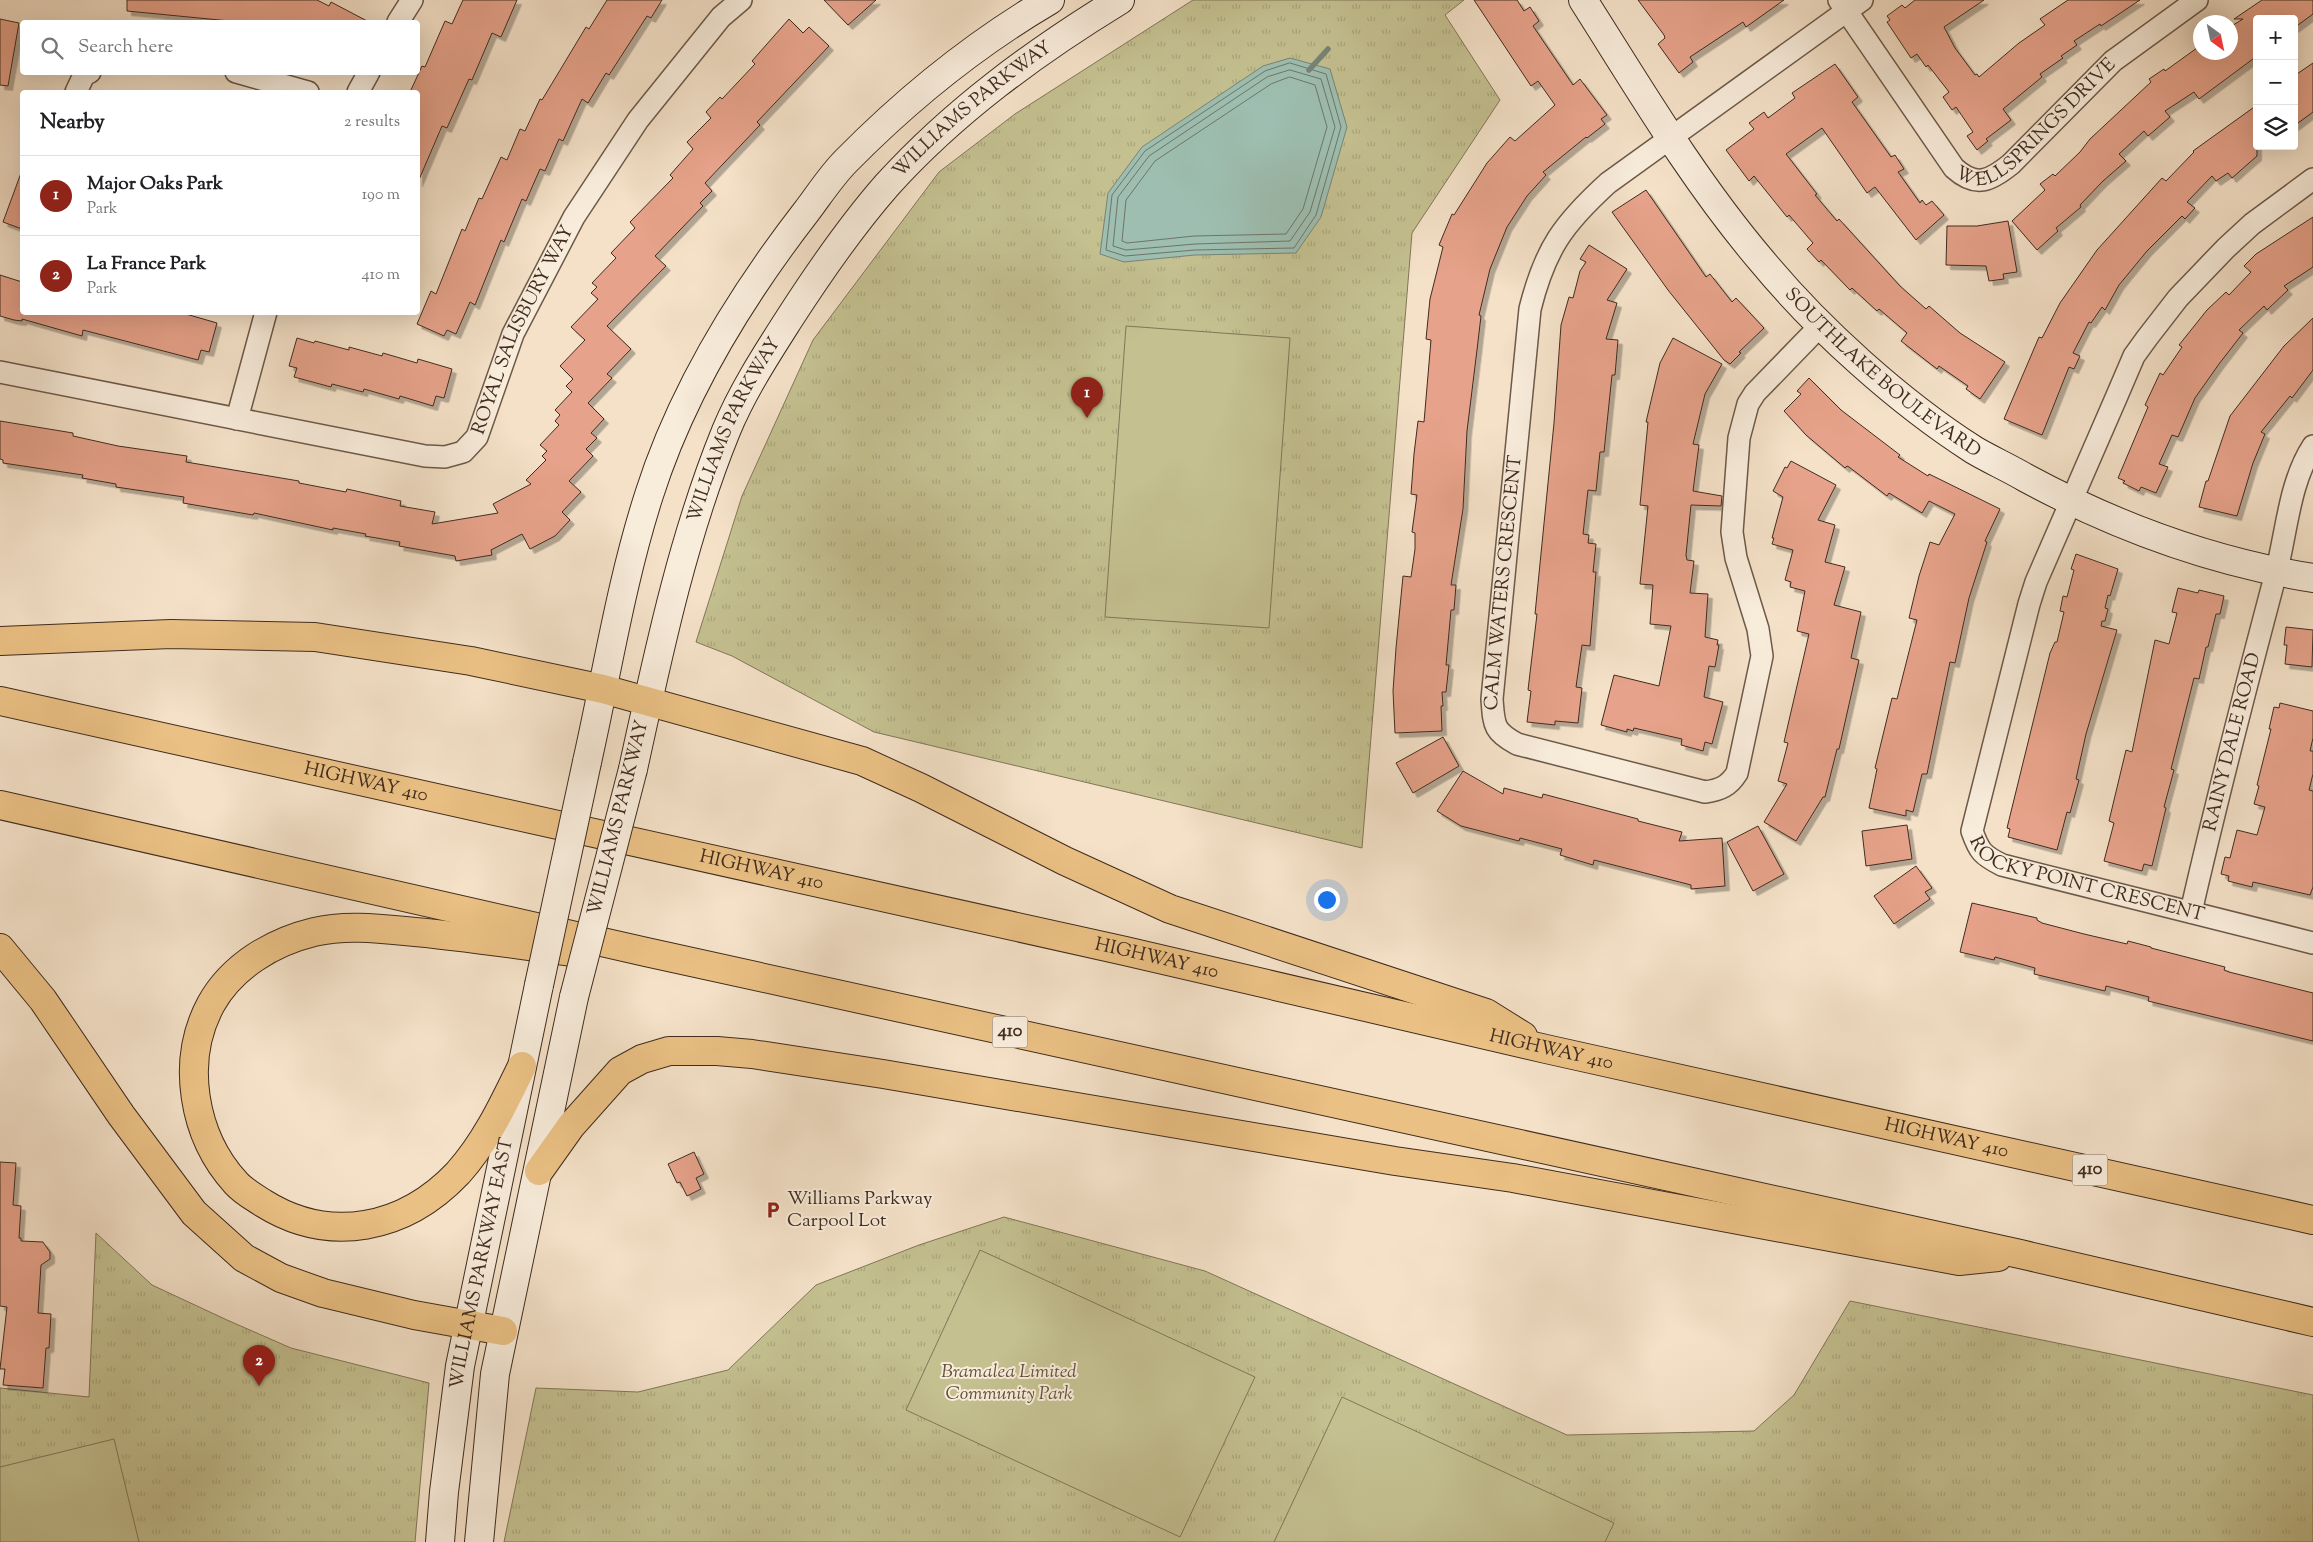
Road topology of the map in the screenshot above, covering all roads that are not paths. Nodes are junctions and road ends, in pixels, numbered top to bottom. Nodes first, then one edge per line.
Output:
1 (412, 0) edge
2 (742, 0) edge
3 (1050, 0) edge
4 (1120, 0) edge
5 (1583, 0) edge
6 (2197, 0) edge
7 (1849, 4) edge
8 (399, 20) edge
9 (84, 75) edge
10 (247, 75) edge
11 (367, 75) edge
12 (77, 90) edge
13 (301, 90) edge
14 (359, 90) edge
15 (1671, 137) junction
16 (2313, 179) edge
17 (265, 315) edge
18 (1821, 325) junction
19 (0, 372) edge
20 (237, 419) junction
21 (2313, 446) edge
22 (2071, 501) junction
23 (2276, 572) junction
24 (2313, 578) edge
25 (0, 640) edge
26 (603, 689) junction
27 (648, 700) junction
28 (0, 701) edge
29 (0, 805) edge
30 (2191, 912) junction
31 (2313, 942) edge
32 (0, 948) edge
33 (646, 952) junction
34 (539, 985) joint
35 (574, 997) joint
36 (1546, 1049) junction
37 (522, 1066) junction
38 (539, 1170) junction
39 (2313, 1220) edge
40 (2020, 1254) junction
41 (2313, 1322) edge
42 (468, 1325) junction
43 (503, 1331) junction
44 (440, 1542) edge
45 (479, 1542) edge

1 - 8 street
2 - 20 street, ROYAL SALISBURY WAY
3 - 26 main road, WILLIAMS PARKWAY
4 - 27 main road, WILLIAMS PARKWAY
5 - 15 main road, SOUTHLAKE BOULEVARD
6 - 7 street, WELLSPRINGS DRIVE
7 - 15 street
9 - 12 street
10 - 13 street
11 - 14 street
15 - 18 main road, SOUTHLAKE BOULEVARD
15 - 18 street, CALM WATERS CRESCENT
16 - 22 street, ROCKY POINT CRESCENT
17 - 20 street
18 - 22 main road, SOUTHLAKE BOULEVARD
19 - 20 street, ROYAL SALISBURY WAY
21 - 23 street, RAINY DALE ROAD
22 - 23 main road, SOUTHLAKE BOULEVARD
22 - 30 street, ROCKY POINT CRESCENT
23 - 24 main road, SOUTHLAKE BOULEVARD
23 - 30 street, RAINY DALE ROAD
25 - 26 highway
26 - 27 highway
26 - 34 main road, WILLIAMS PARKWAY, bridge
27 - 35 main road, WILLIAMS PARKWAY, bridge
27 - 36 highway
28 - 36 highway, HIGHWAY 410 / 410
29 - 33 highway, 410
30 - 31 street, ROCKY POINT CRESCENT
32 - 42 highway
33 - 37 highway
33 - 40 highway, 410
34 - 37 main road, WILLIAMS PARKWAY EAST
35 - 38 main road, WILLIAMS PARKWAY EAST
36 - 39 highway, HIGHWAY 410 / 410
37 - 42 main road, WILLIAMS PARKWAY EAST
38 - 40 highway
38 - 43 main road, WILLIAMS PARKWAY EAST
40 - 41 highway, 410
42 - 43 highway
42 - 44 main road, WILLIAMS PARKWAY EAST
43 - 45 main road, WILLIAMS PARKWAY EAST

